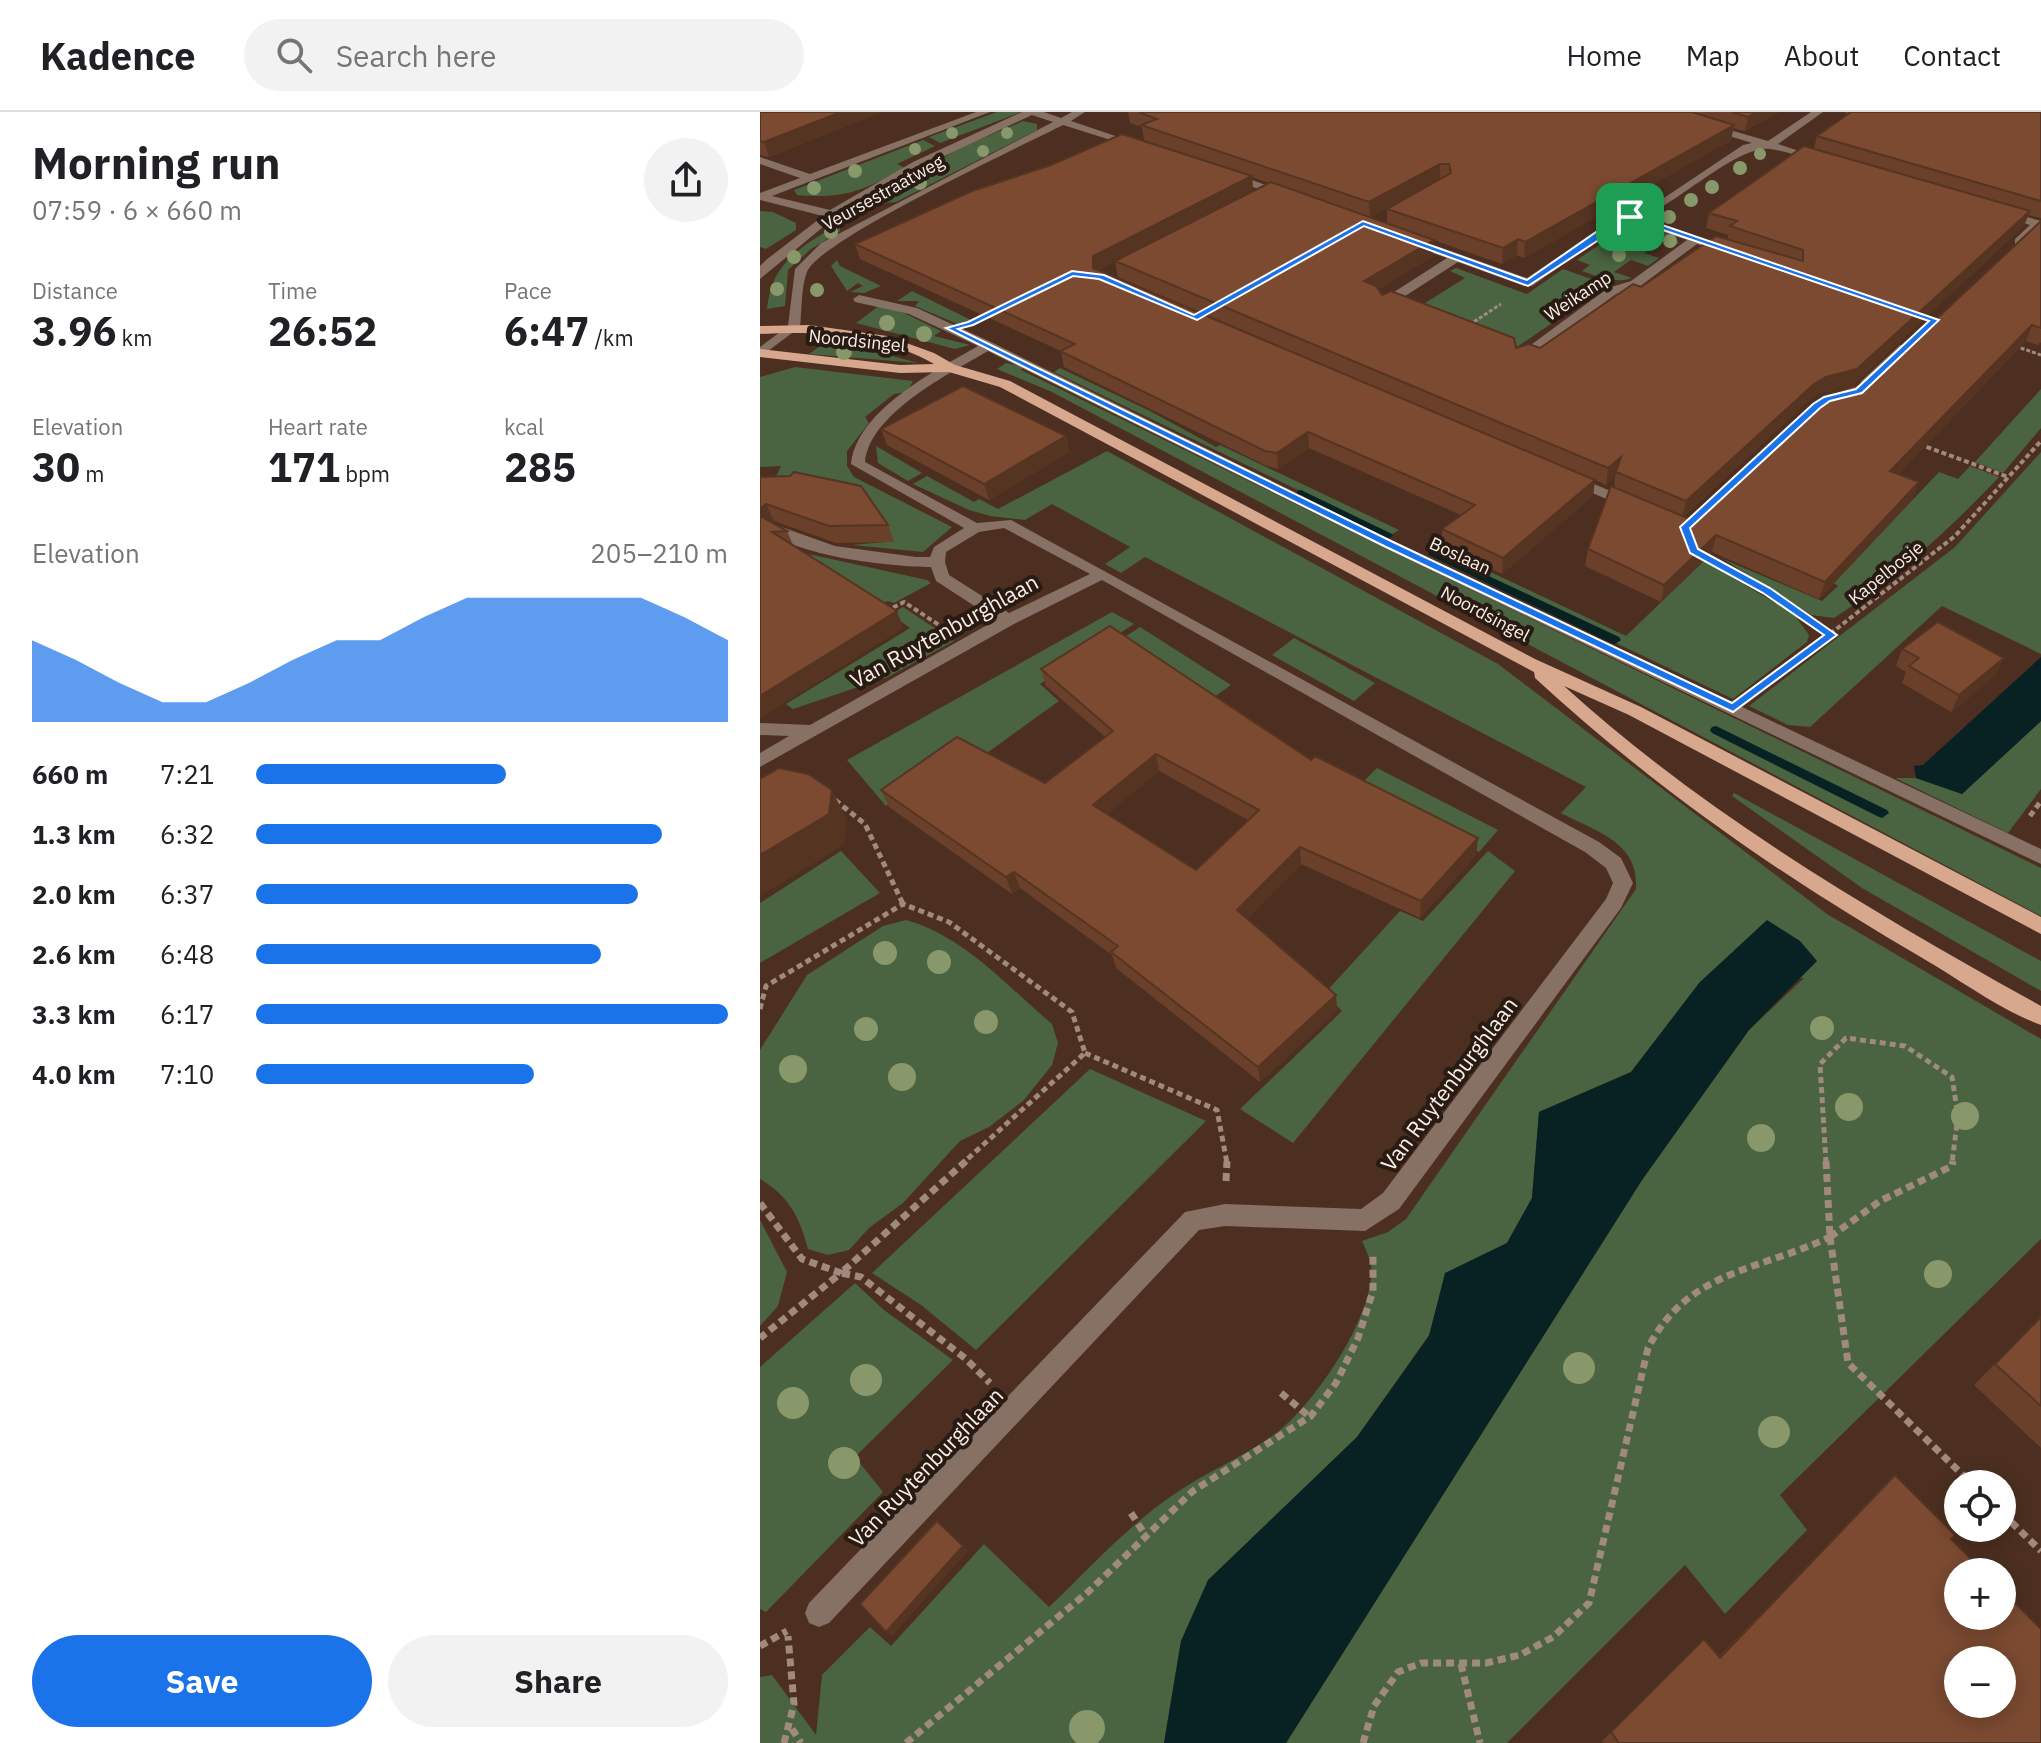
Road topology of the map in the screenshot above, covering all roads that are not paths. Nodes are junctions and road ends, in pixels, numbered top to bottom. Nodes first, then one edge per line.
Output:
1 (985, 112) edge
2 (1032, 112) edge
3 (1080, 112) edge
4 (1656, 112) edge
5 (1818, 112) edge
6 (1061, 121) junction
7 (1770, 145) junction
8 (1146, 147) edge
9 (760, 160) edge
10 (1829, 162) edge
11 (1219, 171) edge
12 (810, 178) junction
13 (1270, 190) junction
14 (760, 197) edge
15 (1257, 197) edge
16 (1297, 200) edge
17 (1993, 211) edge
18 (830, 214) junction
19 (1630, 217) junction
20 (870, 220) junction
21 (2040, 225) edge
22 (1398, 237) edge
23 (1696, 239) junction
24 (1724, 248) edge
25 (2004, 256) edge
26 (1456, 258) junction
27 (760, 275) edge
28 (859, 299) dead end
29 (1384, 304) edge
30 (794, 327) junction
31 (760, 330) edge
32 (1914, 340) edge
33 (988, 346) junction
34 (760, 353) edge
35 (1523, 356) edge
36 (950, 368) junction
37 (1838, 396) edge
38 (1553, 471) edge
39 (1641, 508) edge
40 (975, 528) junction
41 (773, 529) edge
42 (937, 562) junction
43 (1102, 574) junction
44 (1008, 620) junction
45 (1529, 663) junction
46 (760, 729) edge
47 (812, 731) junction
48 (760, 761) edge
49 (2041, 857) edge
50 (2041, 926) edge
51 (2041, 1016) edge
52 (819, 1613) dead end

1 - 12 street
2 - 6 street
2 - 18 street, Veursestraatweg
3 - 6 street, Veursestraatweg
4 - 7 street
5 - 7 street, Weikamp
6 - 8 street
6 - 20 street, Veursestraatweg
7 - 10 street
7 - 19 street, Weikamp
9 - 12 street
11 - 13 street
12 - 14 street
13 - 15 street
13 - 16 street
14 - 18 street
17 - 21 street
18 - 20 street
18 - 27 street, Veursestraatweg
19 - 23 street
19 - 26 street, Weikamp
20 - 30 street, Veursestraatweg
21 - 25 street
22 - 26 street, Weikamp
23 - 24 street
23 - 35 street, Weikamp
26 - 29 street
28 - 33 street, Boslaan
30 - 31 main road, Noordsingel
30 - 34 street
30 - 36 main road, Noordsingel
32 - 37 street
33 - 36 street
33 - 49 street, Boslaan
34 - 36 main road, Noordsingel
36 - 40 street
36 - 45 main road, Noordsingel
38 - 39 street
40 - 42 street
40 - 43 street, Van Ruytenburghlaan
41 - 42 street
42 - 44 street
43 - 44 street, Van Ruytenburghlaan
43 - 52 street, Van Ruytenburghlaan
44 - 47 street, Van Ruytenburghlaan
45 - 50 main road, Noordsingel
45 - 51 main road, Noordsingel
46 - 47 street
47 - 48 street, Van Ruytenburghlaan

